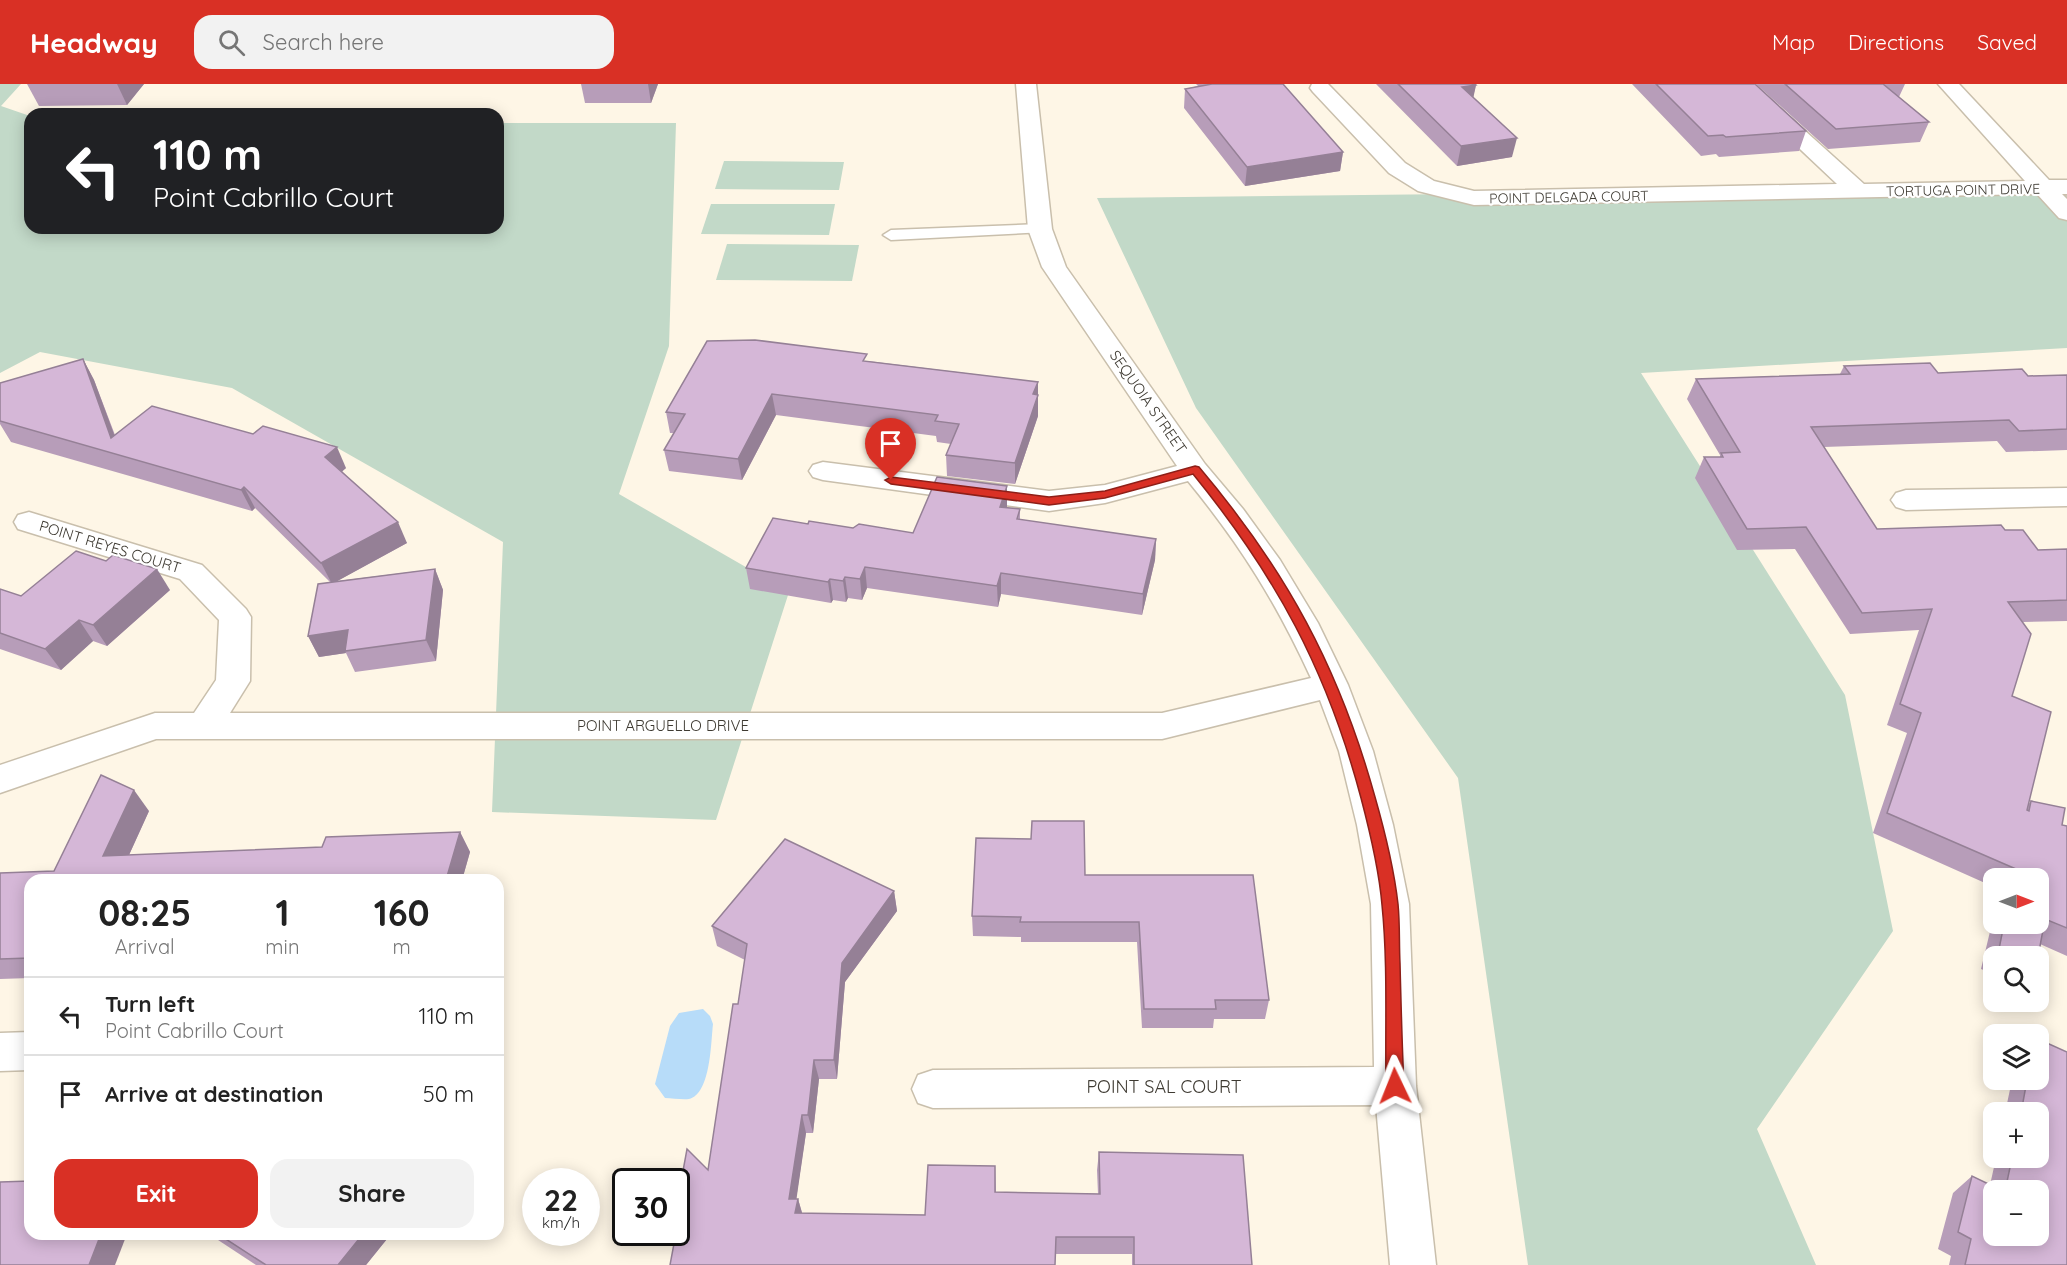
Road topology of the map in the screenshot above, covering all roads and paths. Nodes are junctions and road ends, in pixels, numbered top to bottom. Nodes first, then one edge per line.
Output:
1 (1026, 84) edge
2 (1741, 84) edge
3 (1948, 84) edge
4 (1320, 88) dead end
5 (2067, 187) edge
6 (2044, 188) junction
7 (1859, 192) junction
8 (2067, 213) edge
9 (1040, 229) junction
10 (891, 234) dead end
11 (1195, 470) junction
12 (823, 471) dead end
13 (2067, 497) edge
14 (1906, 500) dead end
15 (29, 522) dead end
16 (1331, 685) junction
17 (204, 726) junction
18 (0, 779) edge
19 (24, 1051) edge
20 (0, 1052) edge
21 (1395, 1086) junction
22 (933, 1089) dead end
23 (1413, 1265) edge

1 - 9 street, SEQUOIA STREET
2 - 7 street
3 - 6 street
4 - 7 street, POINT DELGADA COURT
5 - 6 street, TORTUGA POINT DRIVE
6 - 7 street, TORTUGA POINT DRIVE
6 - 8 street
9 - 10 lane
9 - 11 street, SEQUOIA STREET
11 - 12 street
11 - 16 street, SEQUOIA STREET
13 - 14 street
15 - 17 street, POINT REYES COURT
16 - 17 street, POINT ARGUELLO DRIVE
16 - 21 street, SEQUOIA STREET
17 - 18 street, POINT ARGUELLO DRIVE
19 - 20 street
21 - 22 street, POINT SAL COURT
21 - 23 street, SEQUOIA STREET

